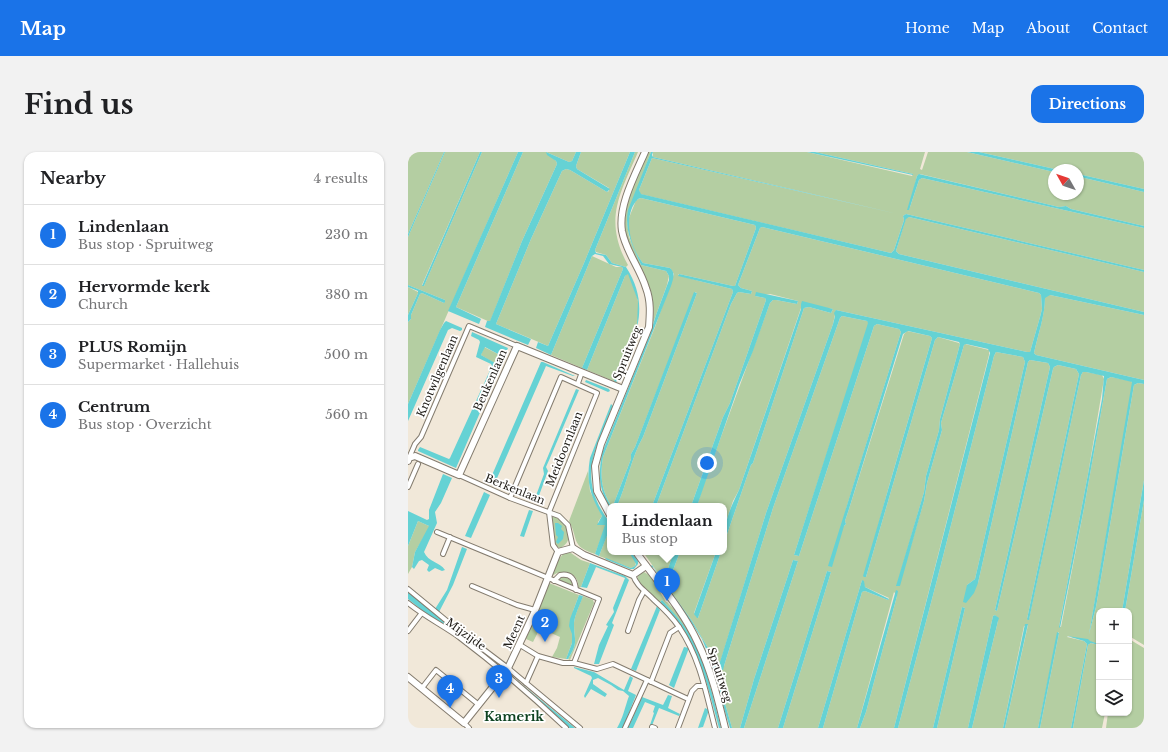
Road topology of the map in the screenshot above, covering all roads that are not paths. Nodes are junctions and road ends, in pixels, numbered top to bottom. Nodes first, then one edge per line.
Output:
1 (645, 152) edge
2 (517, 346) junction
3 (582, 372) junction
4 (578, 383) junction
5 (623, 389) junction
6 (409, 460) edge
7 (418, 464) dead end
8 (459, 475) junction
9 (408, 487) edge
10 (510, 498) junction
11 (607, 509) edge
12 (548, 512) junction
13 (437, 532) dead end
14 (450, 537) junction
15 (573, 548) junction
16 (558, 552) junction
17 (443, 554) dead end
18 (638, 555) edge
19 (646, 566) junction
20 (633, 575) junction
21 (551, 579) junction
22 (472, 586) dead end
23 (408, 589) edge
24 (576, 590) junction
25 (644, 591) junction
26 (408, 603) edge
27 (535, 610) junction
28 (421, 614) junction
29 (679, 626) junction
30 (408, 631) edge
31 (628, 631) dead end
32 (520, 645) junction
33 (538, 656) junction
34 (574, 663) junction
35 (506, 671) junction
36 (408, 677) edge
37 (649, 681) junction
38 (526, 683) junction
39 (704, 686) junction
40 (422, 688) junction
41 (688, 699) junction
42 (479, 705) junction
43 (464, 723) junction
44 (469, 728) edge
45 (566, 728) edge
46 (580, 728) edge
47 (626, 728) edge
48 (678, 728) edge
49 (715, 728) edge
50 (725, 728) edge

1 - 5 street, Spruitweg
2 - 3 street, Beukenlaan
2 - 6 street, Knotwilgenlaan
2 - 8 street, Beukenlaan
3 - 4 street
3 - 5 street, Beukenlaan
4 - 10 street
4 - 12 street, Meidoornlaan
5 - 11 street, Spruitweg
6 - 8 street
7 - 9 street
8 - 10 street, Berkenlaan
10 - 12 street, Berkenlaan
12 - 15 street
12 - 16 street, Berkenlaan
13 - 14 street
14 - 17 street
14 - 21 street
15 - 16 street
15 - 20 street
16 - 21 street, Meent
18 - 19 street, Spruitweg
19 - 20 street
19 - 50 street, Spruitweg
20 - 25 street
21 - 24 street
21 - 24 street
21 - 27 street, Meent
22 - 27 street
23 - 35 street
24 - 34 street
25 - 29 street
25 - 31 street
26 - 28 street, Mijzijde
27 - 32 street, Meent
28 - 30 street
28 - 35 street, Mijzijde
29 - 37 street
29 - 39 street
32 - 33 street
32 - 35 street, Meent
33 - 34 street
33 - 38 street
34 - 37 street
35 - 38 street
35 - 42 street, Meent
35 - 45 street, Mijzijde
36 - 40 street
37 - 41 street
37 - 47 street
38 - 46 street
39 - 41 street
39 - 49 street
40 - 42 street
40 - 43 street
41 - 48 street
42 - 43 street, Meent
43 - 44 street

